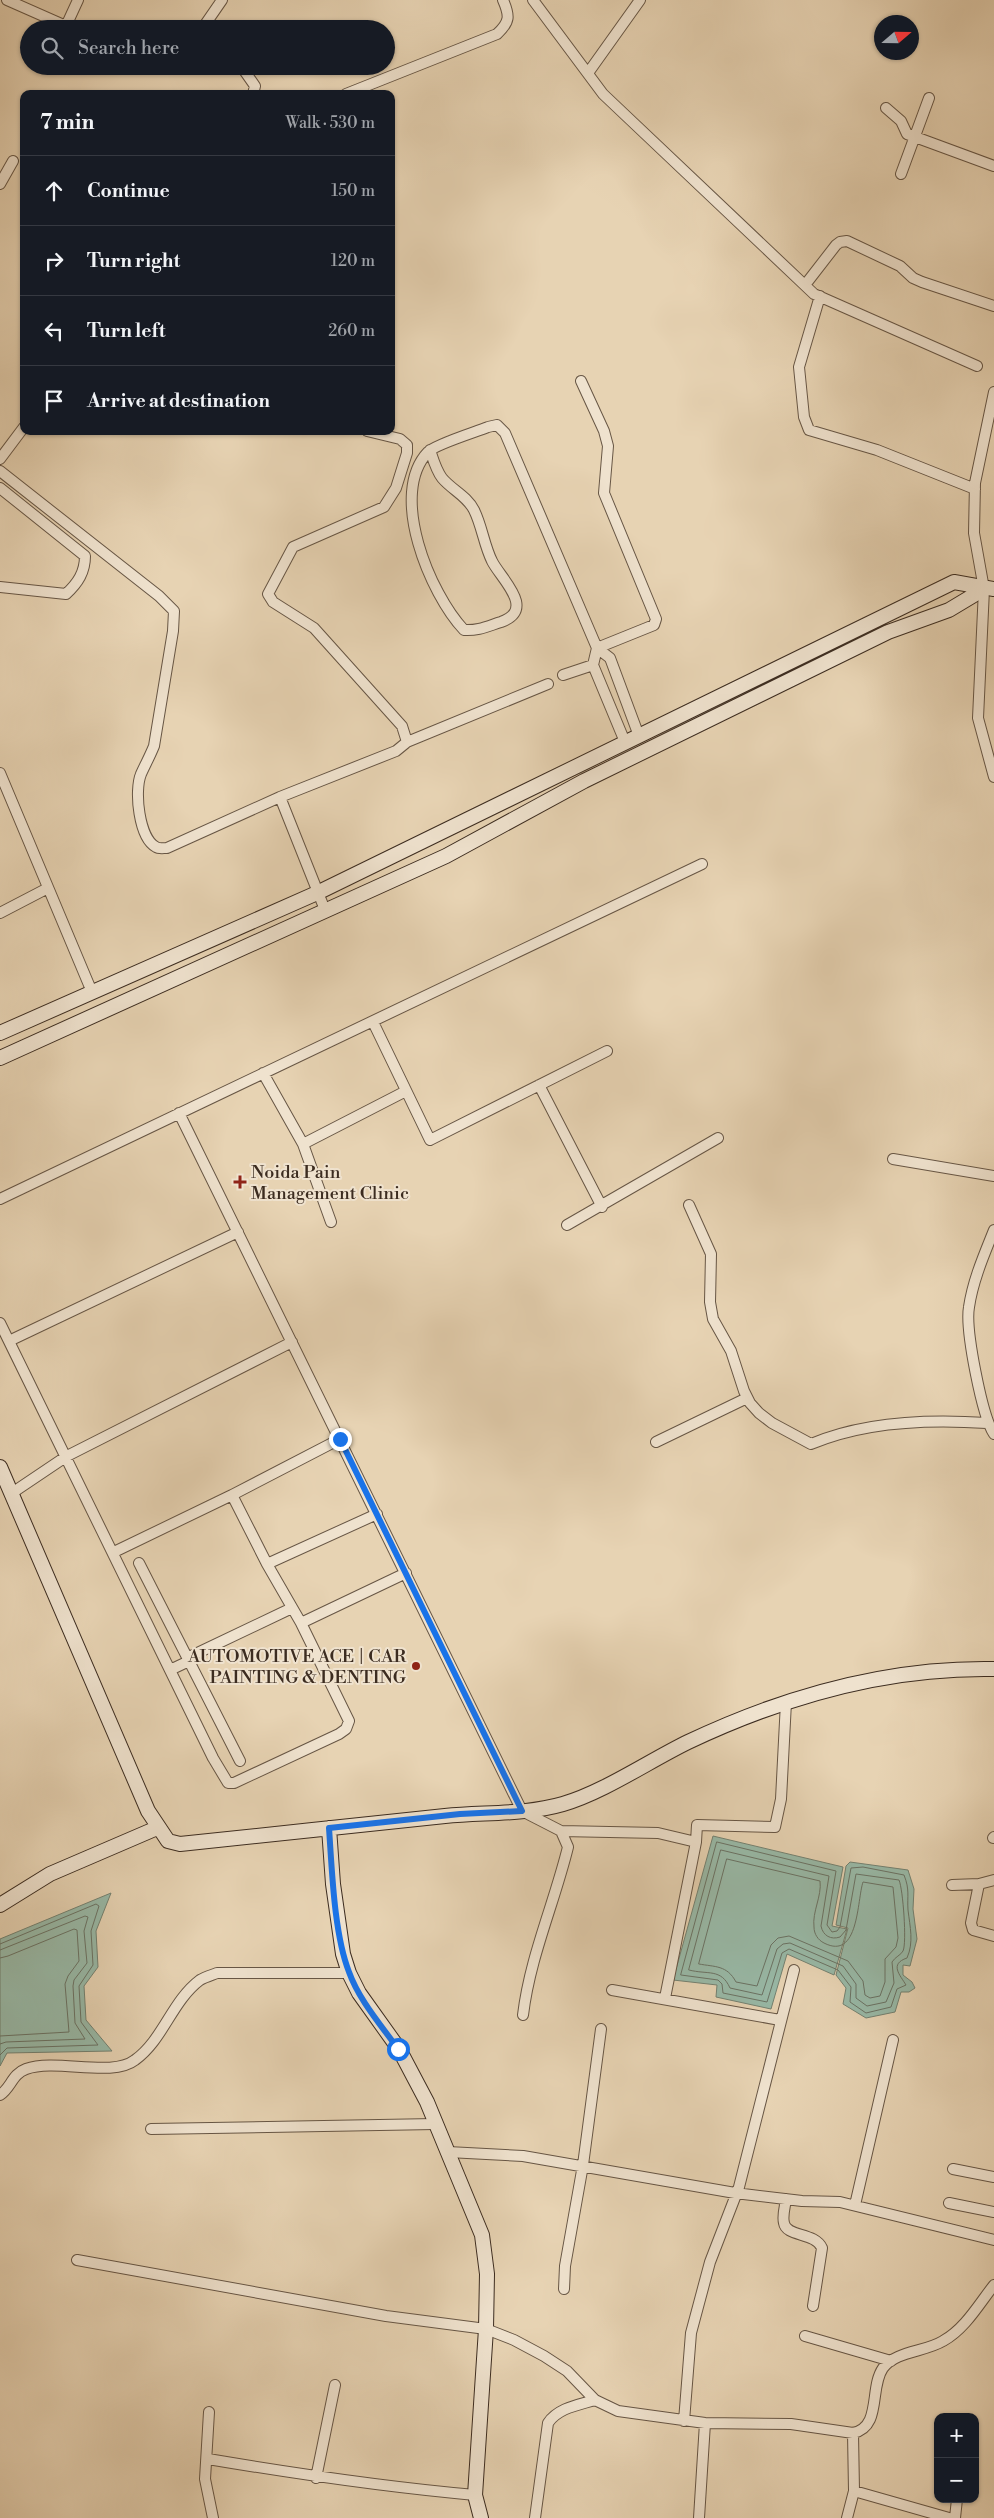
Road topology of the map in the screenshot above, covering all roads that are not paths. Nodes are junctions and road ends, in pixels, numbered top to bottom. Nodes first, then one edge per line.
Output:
1 (6, 0) edge
2 (78, 0) edge
3 (222, 0) edge
4 (504, 0) edge
5 (533, 0) edge
6 (640, 0) edge
7 (52, 20) edge
8 (69, 20) edge
9 (208, 20) edge
10 (588, 73) junction
11 (247, 75) edge
12 (394, 75) edge
13 (395, 75) edge
14 (253, 90) edge
15 (356, 90) edge
16 (929, 98) dead end
17 (886, 108) dead end
18 (916, 137) junction
19 (13, 161) dead end
20 (994, 166) edge
21 (901, 174) dead end
22 (0, 184) edge
23 (805, 285) junction
24 (820, 296) junction
25 (994, 306) edge
26 (977, 366) dead end
27 (581, 381) dead end
28 (994, 392) edge
29 (20, 432) edge
30 (384, 435) edge
31 (430, 450) junction
32 (0, 459) edge
33 (0, 471) edge
34 (0, 488) edge
35 (975, 489) junction
36 (0, 587) edge
37 (989, 589) edge
38 (597, 648) junction
39 (593, 665) junction
40 (563, 675) dead end
41 (548, 684) dead end
42 (639, 736) junction
43 (407, 742) junction
44 (625, 742) junction
45 (0, 773) edge
46 (994, 777) edge
47 (280, 797) junction
48 (702, 864) dead end
49 (48, 888) junction
50 (317, 893) junction
51 (325, 910) junction
52 (0, 913) edge
53 (92, 992) junction
54 (373, 1022) junction
55 (0, 1033) edge
56 (607, 1051) dead end
57 (0, 1058) edge
58 (263, 1073) junction
59 (539, 1085) junction
60 (406, 1091) junction
61 (179, 1113) junction
62 (718, 1138) dead end
63 (303, 1144) junction
64 (893, 1159) dead end
65 (994, 1176) edge
66 (0, 1200) edge
67 (689, 1206) dead end
68 (602, 1207) junction
69 (331, 1222) dead end
70 (567, 1225) dead end
71 (994, 1230) edge
72 (238, 1232) junction
73 (0, 1323) edge
74 (9, 1341) junction
75 (292, 1342) junction
76 (748, 1398) junction
77 (987, 1423) junction
78 (994, 1434) edge
79 (340, 1439) junction
80 (656, 1442) dead end
81 (67, 1456) junction
82 (0, 1467) edge
83 (12, 1493) junction
84 (232, 1496) junction
85 (378, 1514) junction
86 (114, 1552) junction
87 (139, 1562) dead end
88 (267, 1564) junction
89 (406, 1573) junction
90 (292, 1608) junction
91 (301, 1623) junction
92 (188, 1660) junction
93 (994, 1668) edge
94 (170, 1670) junction
95 (786, 1702) junction
96 (240, 1761) dead end
97 (522, 1811) junction
98 (157, 1828) junction
99 (329, 1828) junction
100 (561, 1831) junction
101 (696, 1842) junction
102 (994, 1880) edge
103 (979, 1884) junction
104 (952, 1885) dead end
105 (0, 1905) edge
106 (994, 1936) edge
107 (794, 1970) dead end
108 (349, 1972) junction
109 (612, 1990) dead end
110 (665, 1998) junction
111 (523, 2015) dead end
112 (780, 2020) junction
113 (601, 2029) dead end
114 (893, 2040) dead end
115 (0, 2095) edge
116 (435, 2124) junction
117 (151, 2130) dead end
118 (448, 2152) junction
119 (583, 2165) junction
120 (953, 2170) dead end
121 (994, 2177) edge
122 (735, 2193) junction
123 (786, 2200) junction
124 (949, 2203) dead end
125 (855, 2205) junction
126 (994, 2212) edge
127 (994, 2240) edge
128 (77, 2260) dead end
129 (994, 2285) edge
130 (564, 2289) dead end
131 (813, 2306) dead end
132 (486, 2330) junction
133 (805, 2336) dead end
134 (891, 2361) junction
135 (335, 2385) dead end
136 (594, 2400) junction
137 (209, 2412) dead end
138 (684, 2420) junction
139 (704, 2423) junction
140 (853, 2433) junction
141 (208, 2459) junction
142 (316, 2478) junction
143 (854, 2491) junction
144 (475, 2495) junction
145 (957, 2503) edge
146 (213, 2518) edge
147 (481, 2518) edge
148 (535, 2518) edge
149 (698, 2518) edge
150 (847, 2518) edge
151 (949, 2518) edge
152 (955, 2518) edge

1 - 7 street
2 - 8 street
3 - 9 street
4 - 13 street
5 - 10 street
6 - 10 street
10 - 23 street
11 - 14 street
12 - 15 street
16 - 18 street
17 - 18 street
18 - 20 street
18 - 21 street
19 - 22 street
23 - 24 street
23 - 25 street
24 - 26 street
24 - 35 street
27 - 38 street
28 - 35 street
29 - 32 street
30 - 43 street
31 - 31 street
31 - 38 street
33 - 47 street
34 - 36 street
35 - 37 street
37 - 42 street
37 - 46 street
37 - 51 street
38 - 39 street
38 - 42 street
39 - 40 street
39 - 44 street
41 - 43 street
42 - 44 street
43 - 47 street
44 - 50 street
45 - 49 street
47 - 50 street
48 - 54 street
49 - 52 street
49 - 53 street
50 - 51 street
50 - 53 street
51 - 57 street
53 - 55 street
54 - 58 street
54 - 60 street
56 - 59 street
58 - 61 street
58 - 63 street
59 - 60 street
59 - 68 street
60 - 63 street
61 - 66 street
61 - 72 street
62 - 68 street
63 - 69 street
64 - 65 street
67 - 76 street
68 - 70 street
71 - 77 street
72 - 74 street
72 - 75 street
73 - 74 street
74 - 81 street
75 - 79 street
75 - 81 street
76 - 77 street
76 - 80 street
77 - 78 street
79 - 84 street
79 - 85 street
81 - 83 street
81 - 86 street
82 - 83 street
83 - 98 street
84 - 86 street
84 - 88 street
85 - 88 street
85 - 89 street
86 - 94 street
87 - 92 street
88 - 90 street
89 - 91 street
89 - 97 street
90 - 91 street
90 - 92 street
91 - 94 street
92 - 94 street
92 - 96 street
93 - 95 street
95 - 97 street
95 - 101 street
97 - 99 street
97 - 100 street
98 - 99 street
98 - 105 street
99 - 108 street
100 - 101 street
100 - 111 street
101 - 110 street
102 - 103 street
103 - 104 street
103 - 106 street
107 - 112 street
108 - 115 street
108 - 116 street
109 - 110 street
110 - 112 street
112 - 122 street
113 - 119 street
114 - 125 street
116 - 117 street
116 - 118 street
118 - 119 street
118 - 132 street
119 - 122 street
119 - 130 street
120 - 121 street
122 - 123 street
122 - 138 street
123 - 125 street
123 - 131 street
124 - 126 street
125 - 127 street
128 - 132 street
129 - 134 street
132 - 136 street
132 - 144 street
133 - 134 street
134 - 140 street
135 - 142 street
136 - 138 street
136 - 148 street
137 - 141 street
138 - 139 street
139 - 140 street
139 - 149 street
140 - 143 street
141 - 142 street
141 - 146 street
142 - 144 street
143 - 150 street
143 - 151 street
144 - 147 street
145 - 152 street

